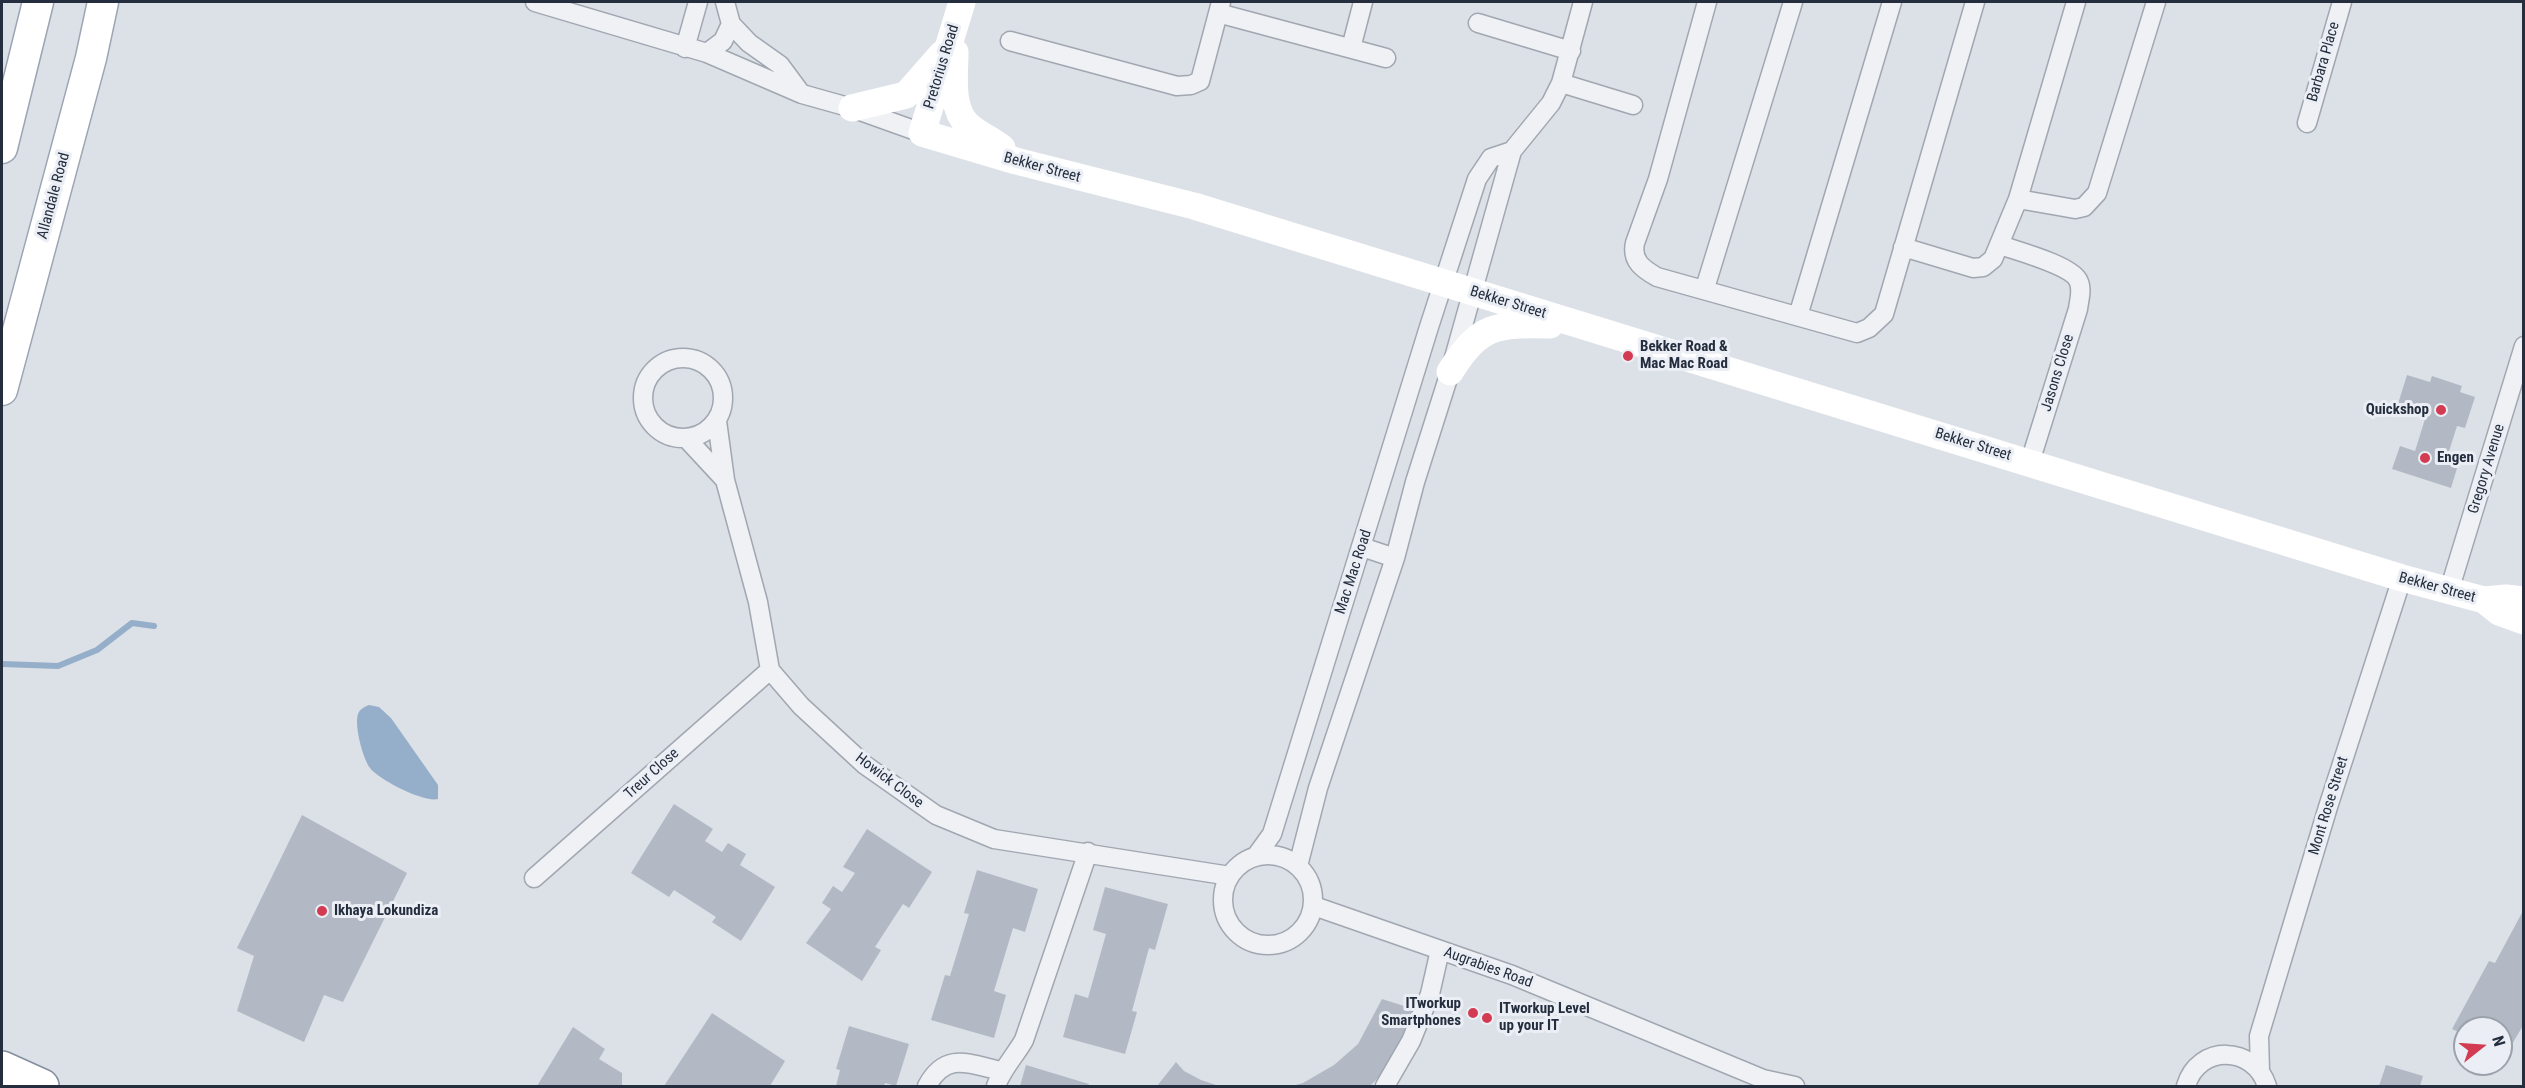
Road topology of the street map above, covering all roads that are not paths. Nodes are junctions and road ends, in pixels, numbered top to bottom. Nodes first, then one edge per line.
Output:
1 (38, 2) edge
2 (103, 2) edge
3 (535, 2) edge
4 (698, 2) edge
5 (725, 2) edge
6 (962, 2) edge
7 (1363, 2) edge
8 (1583, 2) edge
9 (1707, 2) edge
10 (1793, 2) edge
11 (1892, 2) edge
12 (1976, 2) edge
13 (2076, 2) edge
14 (2156, 2) edge
15 (2342, 2) edge
16 (1219, 7) edge
17 (1478, 23) dead end
18 (731, 24) junction
19 (951, 39) junction
20 (1010, 41) dead end
21 (685, 48) junction
22 (1351, 48) junction
23 (1571, 51) junction
24 (707, 53) junction
25 (1386, 58) dead end
26 (1561, 83) junction
27 (802, 94) junction
28 (1633, 105) dead end
29 (852, 108) junction
30 (2307, 123) dead end
31 (922, 133) junction
32 (2, 148) edge
33 (1512, 152) junction
34 (1016, 161) junction
35 (2018, 200) junction
36 (2000, 245) junction
37 (1903, 247) junction
38 (1443, 284) junction
39 (1706, 288) junction
40 (1473, 292) junction
41 (1798, 316) junction
42 (1579, 325) junction
43 (2523, 346) edge
44 (1450, 372) junction
45 (2, 390) edge
46 (717, 421) junction
47 (686, 438) junction
48 (2030, 462) junction
49 (725, 480) junction
50 (1362, 547) junction
51 (1395, 558) junction
52 (2402, 578) junction
53 (2449, 591) junction
54 (2484, 600) junction
55 (2523, 600) edge
56 (2523, 621) edge
57 (770, 670) junction
58 (1089, 852) junction
59 (1256, 856) junction
60 (1298, 866) junction
61 (1230, 876) junction
62 (534, 878) dead end
63 (1314, 906) junction
64 (1440, 950) junction
65 (2259, 1036) junction
66 (2219, 1055) junction
67 (2, 1068) edge
68 (998, 1079) edge
69 (2263, 1079) edge
70 (42, 1086) edge
71 (927, 1086) edge
72 (1385, 1086) edge
73 (1794, 1086) edge
74 (2186, 1086) edge

1 - 32 main road
2 - 45 main road, Allandale Road
3 - 21 street, Bekker Street
4 - 21 street
5 - 18 street
6 - 19 street, Pretorius Road
7 - 22 street
8 - 23 street
9 - 39 street
10 - 39 street
11 - 41 street
12 - 37 street
13 - 35 street
14 - 35 street
15 - 30 street, Barbara Place
16 - 20 street
16 - 22 street
17 - 23 street
18 - 24 street
18 - 27 street
19 - 29 street
19 - 31 street, Pretorius Road
19 - 34 street
21 - 24 street, Bekker Street
22 - 25 street
23 - 26 street
24 - 27 street, Bekker Street
26 - 28 street
26 - 33 street
27 - 29 street, Bekker Street
29 - 31 street, Bekker Street
31 - 34 street, Bekker Street
33 - 38 street, Mac Mac Road
33 - 40 street
34 - 38 street, Bekker Street
35 - 36 street
36 - 37 street
36 - 48 street, Jasons Close
37 - 41 street
38 - 40 street, Bekker Street
38 - 50 street, Mac Mac Road
39 - 41 street
40 - 42 street, Bekker Street
40 - 44 street
42 - 44 street
42 - 48 street, Bekker Street
43 - 53 street, Gregory Avenue
44 - 51 street
46 - 47 street
46 - 47 street
46 - 49 street
47 - 49 street
48 - 52 street, Bekker Street
49 - 57 street
50 - 51 street
50 - 59 street, Mac Mac Road
51 - 60 street
52 - 53 street, Bekker Street
52 - 65 street, Mont Rose Street
53 - 54 street, Bekker Street
54 - 55 street, Bekker Street
54 - 56 street, Bekker Street
57 - 58 street, Howick Close
57 - 62 street, Treur Close
58 - 61 street, Howick Close
58 - 68 street
59 - 60 street
59 - 61 street
60 - 63 street
61 - 63 street
63 - 64 street, Augrabies Road
64 - 72 street
64 - 73 street, Augrabies Road
65 - 66 street
65 - 69 street, Mont Rose Street
66 - 69 street
66 - 74 street
67 - 70 highway
68 - 71 street

